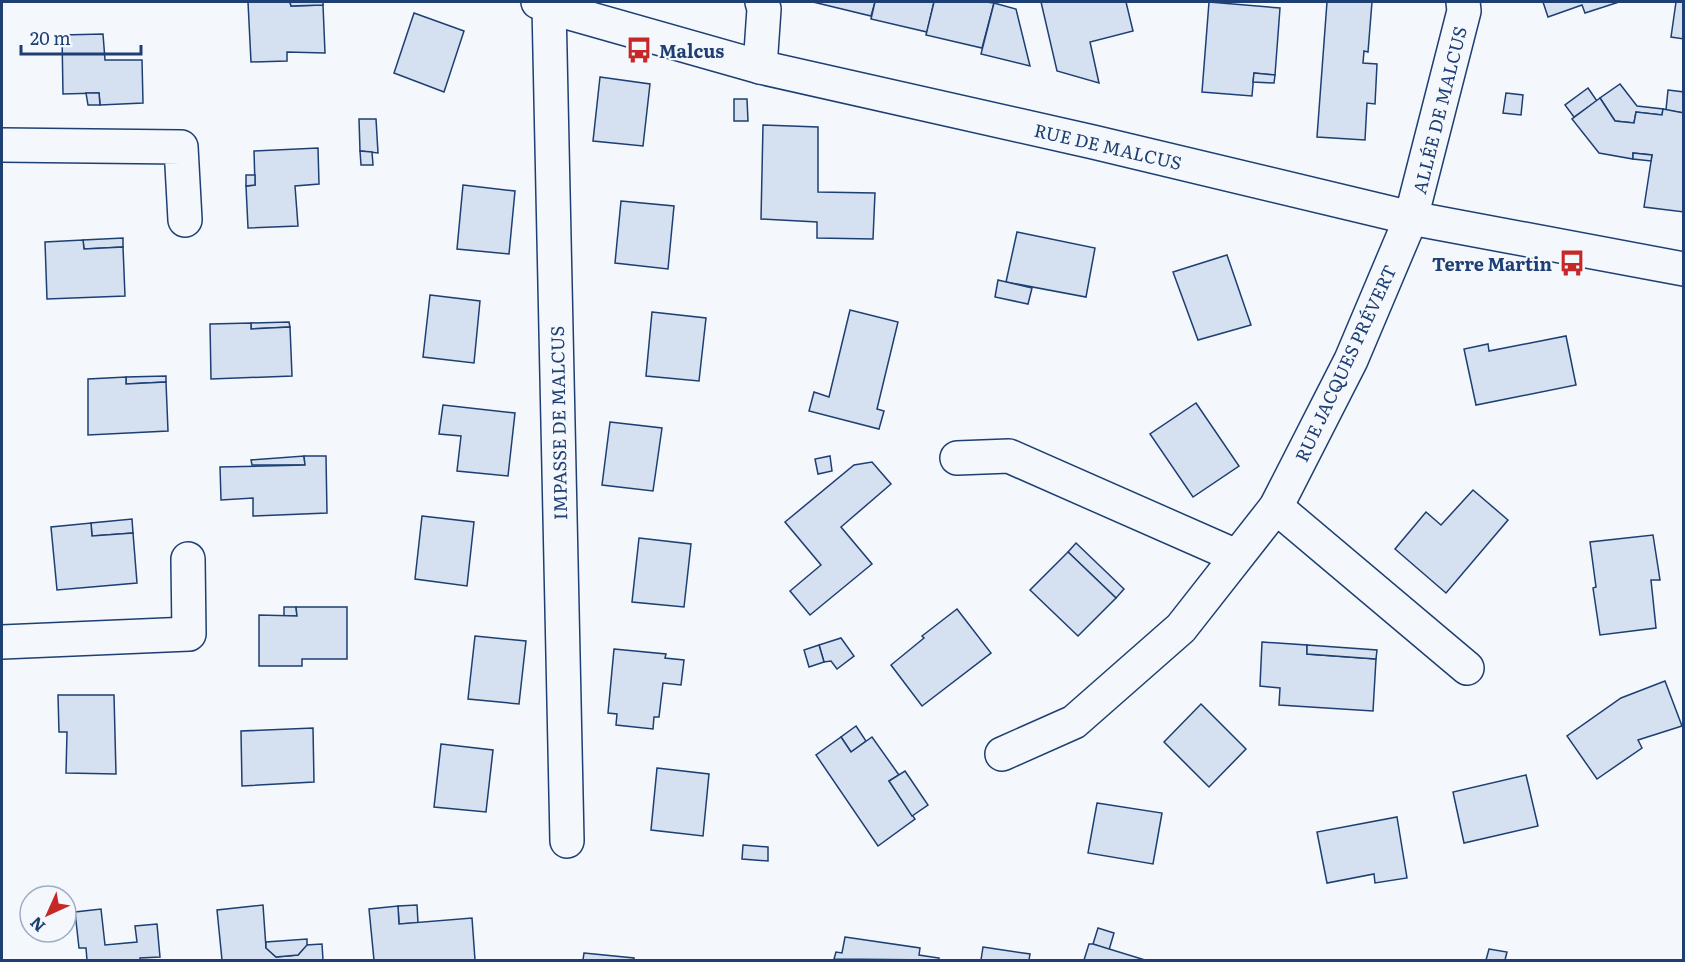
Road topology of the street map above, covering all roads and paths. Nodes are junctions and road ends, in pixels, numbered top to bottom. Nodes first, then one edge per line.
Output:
1 (762, 2) edge
2 (1463, 2) edge
3 (543, 4) edge
4 (760, 67) junction
5 (2, 145) edge
6 (1412, 218) junction
7 (185, 219) dead end
8 (1683, 269) edge
9 (957, 458) dead end
10 (1276, 507) junction
11 (1236, 556) junction
12 (188, 559) dead end
13 (2, 642) edge
14 (1467, 668) dead end
15 (1002, 754) dead end
16 (567, 841) dead end

1 - 4 street
2 - 6 street, ALLÉE DE MALCUS
3 - 4 street, RUE DE MALCUS
3 - 16 street, IMPASSE DE MALCUS
4 - 6 street, RUE DE MALCUS
5 - 7 street
6 - 8 street, RUE DE MALCUS
6 - 10 street, RUE JACQUES PRÉVERT
9 - 11 street
10 - 11 street, RUE JACQUES PRÉVERT
10 - 14 street
11 - 15 street, RUE JACQUES PRÉVERT
12 - 13 street

